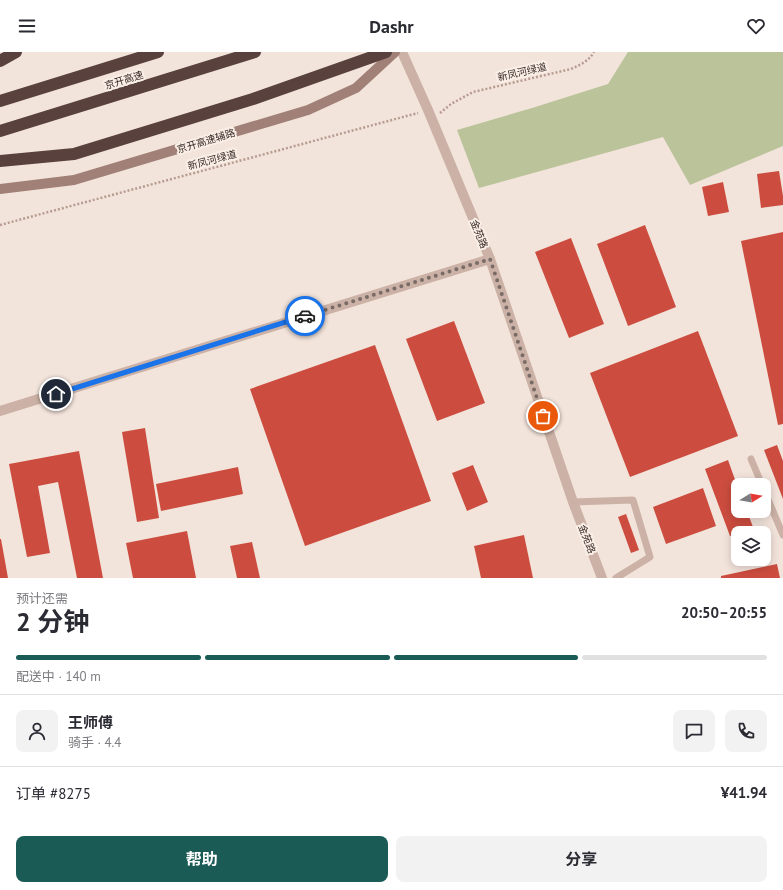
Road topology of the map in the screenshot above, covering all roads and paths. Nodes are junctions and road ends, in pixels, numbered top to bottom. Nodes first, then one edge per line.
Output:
1 (16, 52) edge
2 (158, 52) edge
3 (255, 52) edge
4 (386, 52) edge
5 (395, 52) edge
6 (402, 52) edge
7 (594, 52) edge
8 (0, 62) edge
9 (0, 101) edge
10 (430, 114) junction
11 (0, 131) edge
12 (0, 161) edge
13 (0, 189) edge
14 (0, 225) edge
15 (490, 259) junction
16 (0, 411) edge
17 (751, 459) dead end
18 (759, 478) edge
19 (573, 502) junction
20 (771, 507) edge
21 (783, 536) edge
22 (602, 578) edge
23 (616, 578) edge

1 - 8 highway
2 - 9 highway, 京开高速
3 - 11 highway, 京开高速
4 - 12 highway
5 - 13 main road, 京开高速辅路
6 - 10 street, 金苑路
7 - 10 path, 新凤河绿道
10 - 14 path, 新凤河绿道
10 - 15 street, 金苑路
15 - 16 street
15 - 19 street, 金苑路
17 - 18 lane
19 - 22 street, 金苑路
19 - 23 lane
20 - 21 lane

